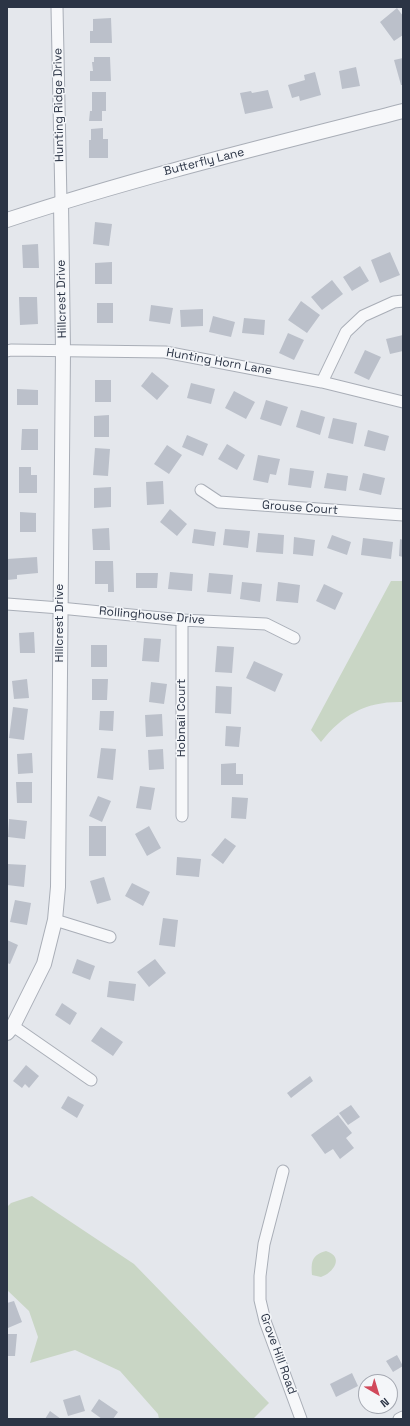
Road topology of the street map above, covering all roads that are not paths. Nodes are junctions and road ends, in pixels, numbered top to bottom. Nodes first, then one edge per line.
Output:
1 (56, 7) edge
2 (403, 111) edge
3 (61, 202) junction
4 (7, 220) edge
5 (403, 301) edge
6 (7, 351) edge
7 (63, 351) junction
8 (322, 382) junction
9 (403, 402) edge
10 (201, 490) dead end
11 (403, 515) edge
12 (7, 604) edge
13 (60, 608) junction
14 (182, 620) junction
15 (294, 638) dead end
16 (182, 816) dead end
17 (55, 920) junction
18 (110, 937) dead end
19 (10, 1030) edge
20 (91, 1080) dead end
21 (283, 1171) dead end
22 (403, 1417) edge
23 (301, 1419) edge
24 (399, 1419) edge

1 - 3 street, Hunting Ridge Drive
2 - 3 street, Butterfly Lane
3 - 4 street, Butterfly Lane
3 - 7 street, Hillcrest Drive
5 - 8 street
6 - 7 street, Hunting Horn Lane
7 - 8 street, Hunting Horn Lane
7 - 13 street, Hillcrest Drive
8 - 9 street, Hunting Horn Lane
10 - 11 street, Grouse Court
12 - 13 street, Rollinghouse Drive
13 - 14 street, Rollinghouse Drive
13 - 17 street, Hillcrest Drive
14 - 15 street, Rollinghouse Drive
14 - 16 street, Hobnail Court
17 - 18 street
17 - 19 street, Hillcrest Drive
19 - 20 street
21 - 23 street, Grove Hill Road
22 - 24 street

